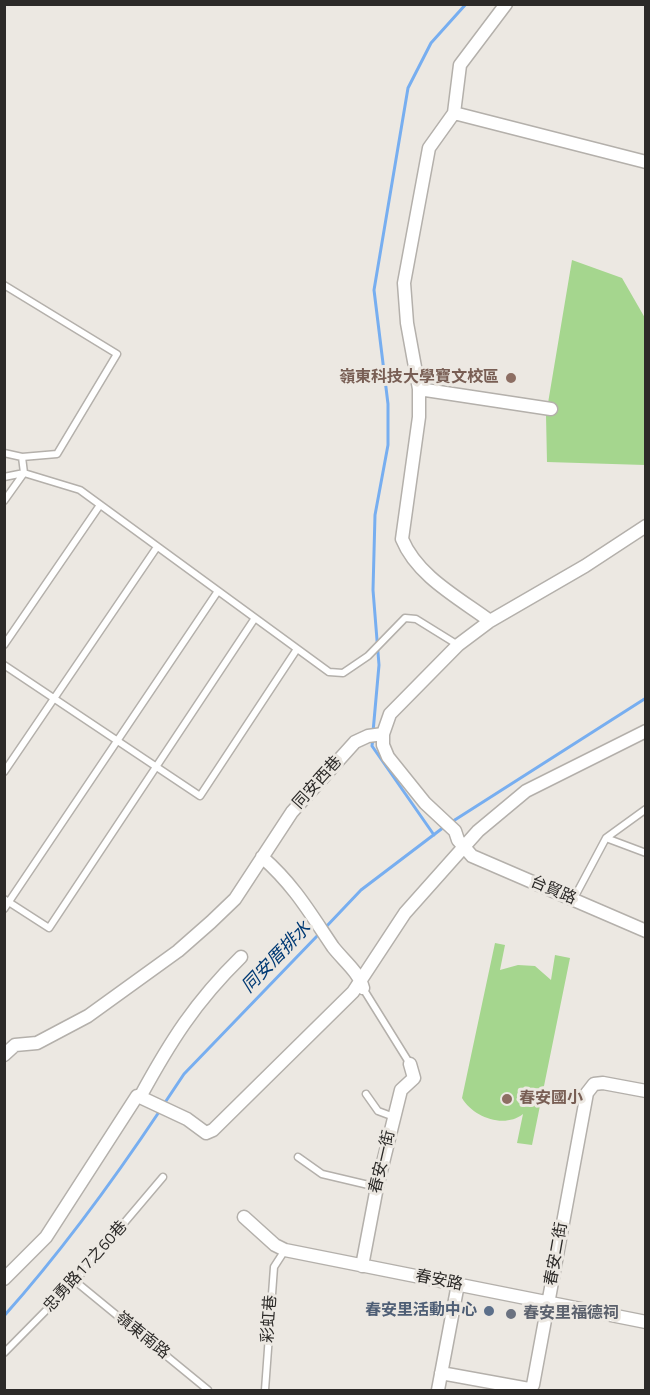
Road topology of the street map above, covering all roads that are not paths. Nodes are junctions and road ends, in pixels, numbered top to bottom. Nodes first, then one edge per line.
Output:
1 (506, 4) edge
2 (454, 113) junction
3 (645, 162) edge
4 (4, 285) edge
5 (419, 389) junction
6 (551, 409) dead end
7 (4, 453) edge
8 (22, 457) junction
9 (24, 473) junction
10 (4, 477) edge
11 (4, 501) edge
12 (100, 505) junction
13 (645, 526) edge
14 (157, 547) junction
15 (218, 591) junction
16 (255, 618) junction
17 (490, 621) junction
18 (4, 645) edge
19 (458, 645) junction
20 (297, 649) junction
21 (4, 665) edge
22 (54, 699) junction
23 (645, 730) edge
24 (383, 734) junction
25 (117, 741) junction
26 (156, 767) junction
27 (4, 772) edge
28 (645, 809) edge
29 (606, 838) junction
30 (463, 847) junction
31 (645, 853) edge
32 (262, 856) junction
33 (7, 900) edge
34 (573, 900) junction
35 (4, 909) edge
36 (645, 931) edge
37 (241, 957) dead end
38 (363, 985) junction
39 (4, 1055) edge
40 (410, 1064) joint
41 (645, 1091) edge
42 (366, 1094) dead end
43 (143, 1098) junction
44 (394, 1117) junction
45 (298, 1157) dead end
46 (164, 1178) dead end
47 (377, 1187) junction
48 (244, 1217) dead end
49 (285, 1250) junction
50 (362, 1266) junction
51 (4, 1279) edge
52 (75, 1281) junction
53 (458, 1284) junction
54 (548, 1303) junction
55 (645, 1322) edge
56 (4, 1353) edge
57 (441, 1373) junction
58 (208, 1390) edge
59 (265, 1390) edge
60 (438, 1390) edge

1 - 2 street
2 - 3 street
2 - 5 street
4 - 8 lane
5 - 6 street
5 - 17 street
7 - 8 lane
8 - 9 lane
9 - 10 lane
9 - 11 lane
9 - 12 lane
12 - 14 lane
12 - 18 lane
13 - 17 street
14 - 15 lane
14 - 22 lane
15 - 16 lane
15 - 25 lane
16 - 20 lane
16 - 26 lane
17 - 19 street
19 - 20 lane
19 - 24 street
20 - 26 lane
21 - 22 lane
22 - 25 lane
22 - 27 lane
23 - 30 street
24 - 30 street
24 - 32 street, 同安西巷
25 - 26 lane
25 - 33 lane
26 - 33 lane
28 - 29 lane
29 - 31 lane
29 - 34 lane
30 - 34 street, 台貿路
30 - 38 street
32 - 38 street
32 - 39 street, 同安西巷
33 - 35 lane
34 - 36 street, 台貿路
37 - 43 street
38 - 40 lane
38 - 43 street
40 - 44 street, 春安一街
41 - 54 street, 春安二街
42 - 44 lane
43 - 51 street
44 - 47 street, 春安一街
45 - 47 lane
46 - 52 lane, 忠勇路17之60巷
47 - 50 street, 春安一街
48 - 49 street, 春安路
49 - 50 street, 春安路
49 - 59 lane, 彩虹巷
50 - 53 street, 春安路
52 - 56 lane, 忠勇路17之60巷
52 - 58 lane, 嶺東南路
53 - 54 street, 春安路
53 - 57 street
54 - 55 street, 春安路
54 - 57 street, 春安二街
57 - 60 street

